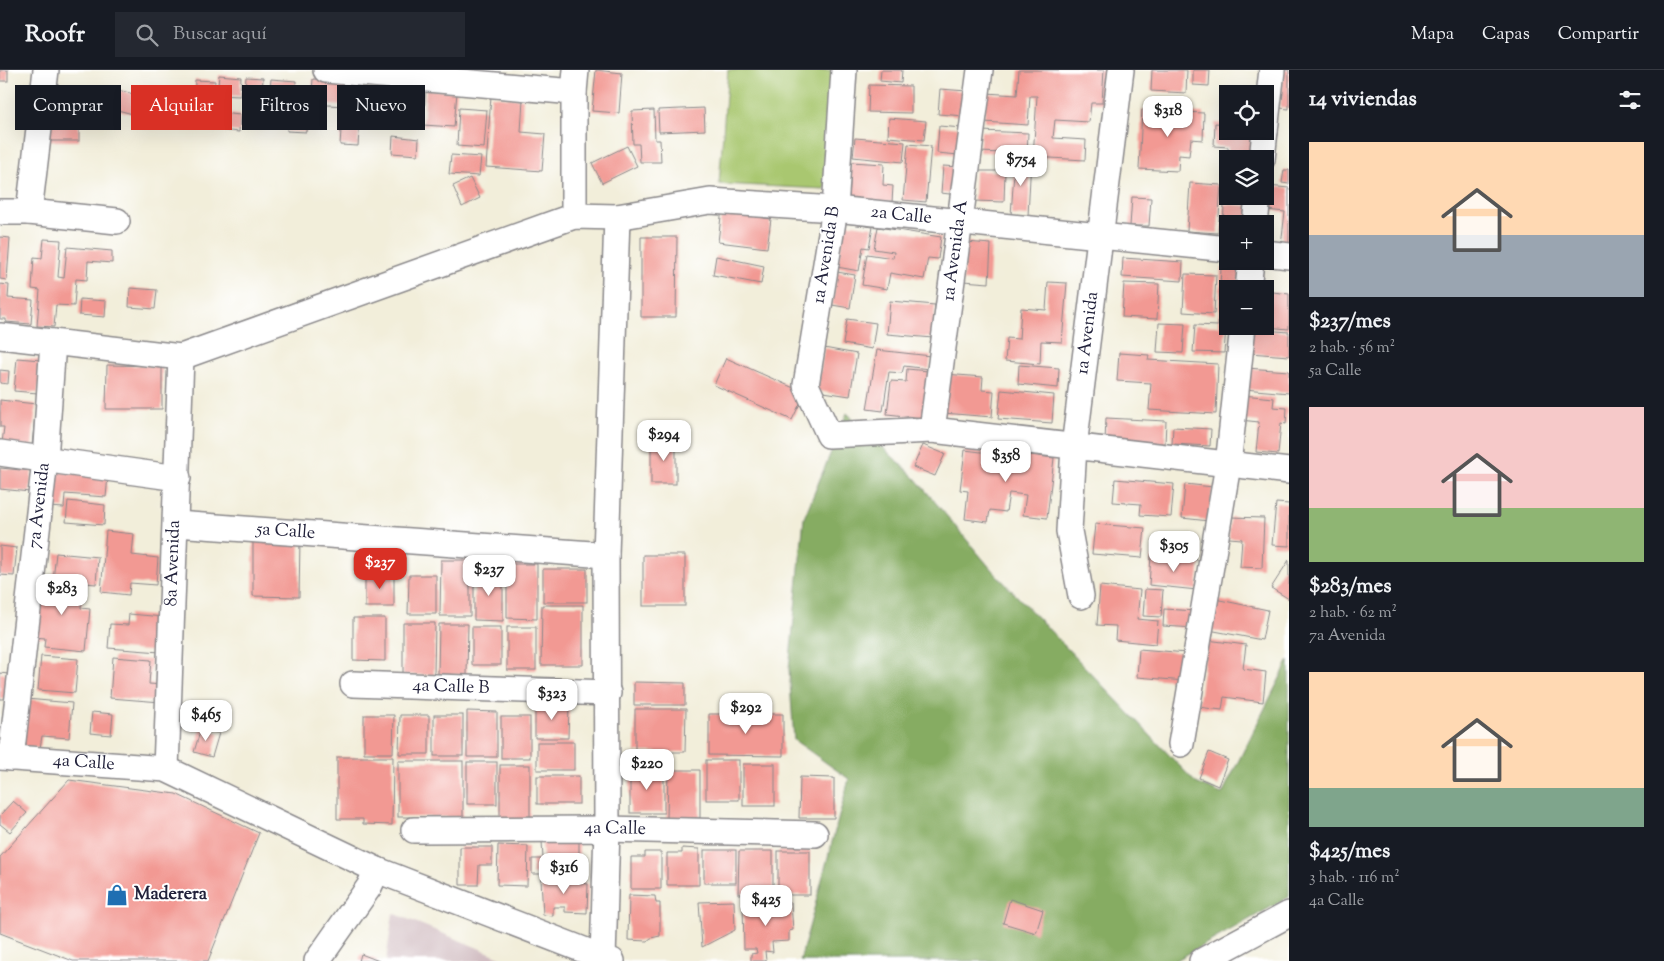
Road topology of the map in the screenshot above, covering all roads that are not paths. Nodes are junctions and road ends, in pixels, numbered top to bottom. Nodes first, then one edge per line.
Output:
1 (46, 70) edge
2 (326, 70) edge
3 (844, 70) edge
4 (980, 70) edge
5 (1121, 70) edge
6 (1272, 70) edge
7 (575, 81) edge
8 (1270, 85) edge
9 (835, 209) junction
10 (0, 212) edge
11 (29, 212) junction
12 (574, 216) junction
13 (617, 217) junction
14 (117, 221) dead end
15 (960, 222) junction
16 (1101, 235) junction
17 (1219, 248) edge
18 (1274, 254) edge
19 (1289, 256) edge
20 (1242, 335) edge
21 (0, 336) edge
22 (53, 342) junction
23 (181, 357) junction
24 (932, 430) junction
25 (1074, 447) junction
26 (0, 453) edge
27 (45, 460) junction
28 (1228, 465) junction
29 (1289, 471) edge
30 (178, 478) junction
31 (176, 524) junction
32 (606, 555) junction
33 (1081, 596) dead end
34 (354, 684) dead end
35 (608, 693) junction
36 (1181, 744) dead end
37 (6, 757) edge
38 (166, 769) junction
39 (607, 829) junction
40 (414, 830) dead end
41 (815, 834) dead end
42 (378, 870) junction
43 (1289, 914) edge
44 (607, 959) edge
45 (317, 961) edge
46 (1202, 961) edge

1 - 11 street
2 - 7 street
3 - 9 street, 1a Avenida B
4 - 15 street, 1a Avenida A
5 - 16 street, 1a Avenida
6 - 8 street
7 - 12 street
9 - 13 street, 2a Calle
9 - 15 street, 2a Calle
9 - 24 street, 1a Avenida B
10 - 11 street
11 - 14 street
12 - 13 street, 2a Calle
12 - 23 street
13 - 32 street
15 - 16 street, 2a Calle
15 - 24 street, 1a Avenida A
16 - 17 street, 2a Calle
16 - 25 street, 1a Avenida
18 - 19 street
20 - 28 street
21 - 22 street
22 - 23 street
22 - 27 street, 7a Avenida
23 - 30 street, 8a Avenida
24 - 25 street
25 - 28 street
25 - 33 street, 1a Avenida
26 - 27 street
27 - 30 street
27 - 37 street, 7a Avenida
28 - 29 street
28 - 36 street
30 - 31 street, 8a Avenida
31 - 32 street, 5a Calle
31 - 38 street, 8a Avenida
32 - 35 street
34 - 35 street, 4a Calle B
35 - 39 street
37 - 38 street, 4a Calle
38 - 42 street
39 - 40 street, 4a Calle
39 - 41 street, 4a Calle
39 - 44 street
42 - 44 street
42 - 45 street
43 - 46 street

